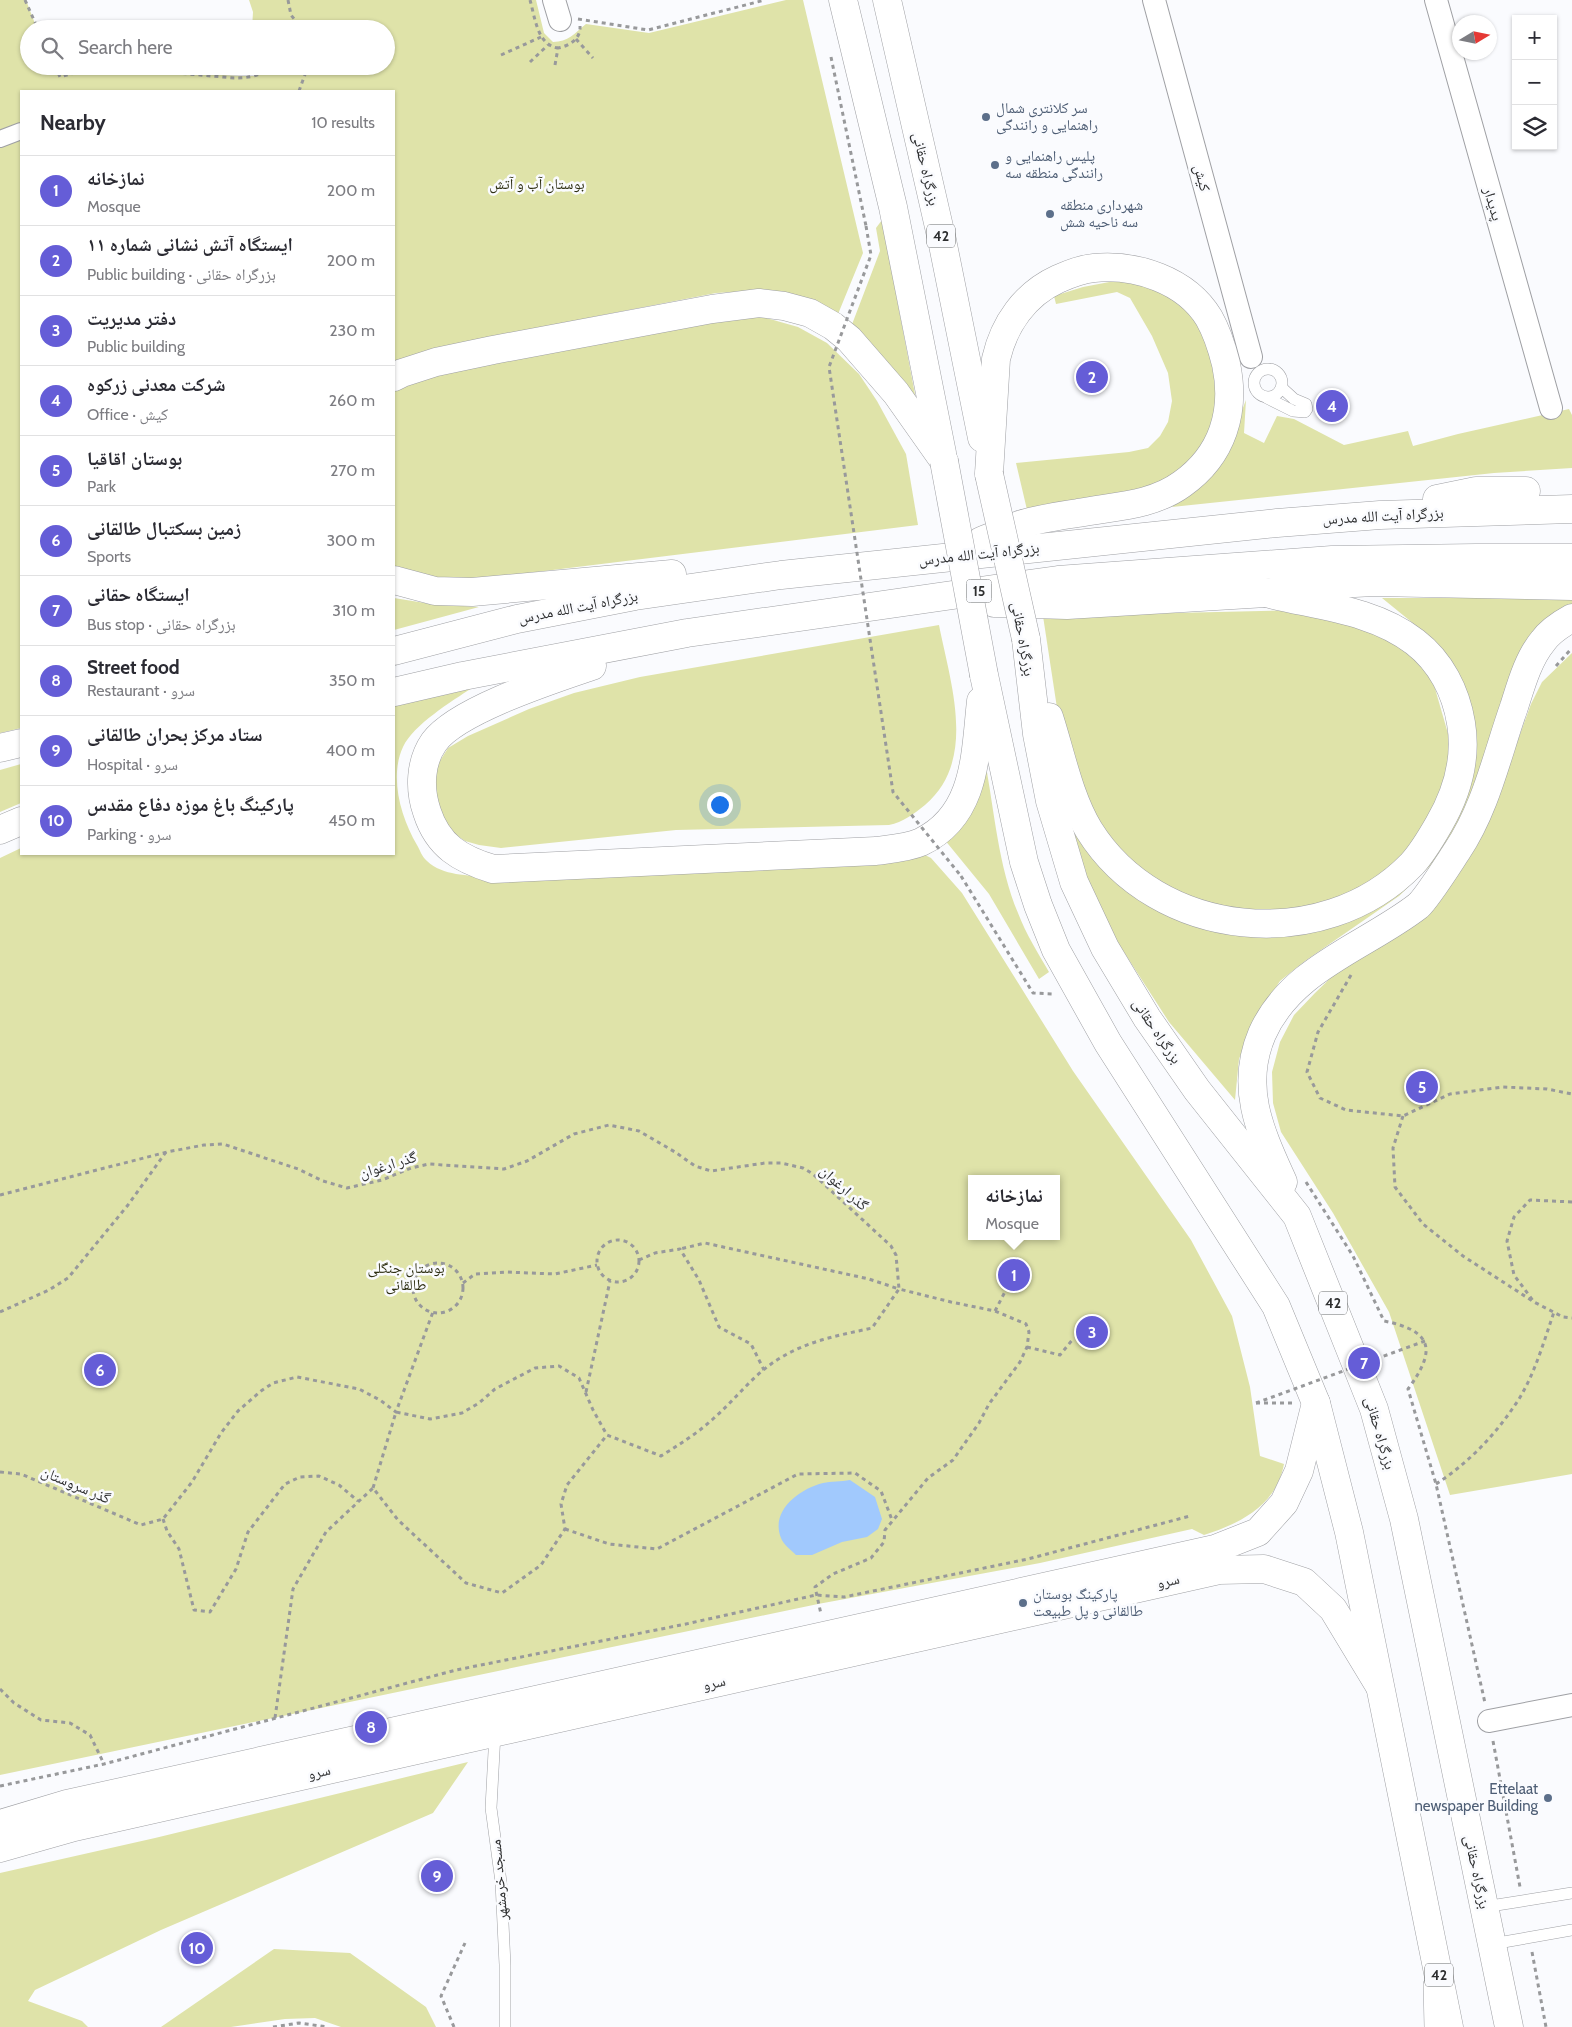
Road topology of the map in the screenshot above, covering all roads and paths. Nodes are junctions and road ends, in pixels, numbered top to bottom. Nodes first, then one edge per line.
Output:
1 (25, 0) edge
2 (288, 0) edge
3 (765, 0) edge
4 (843, 0) edge
5 (887, 0) edge
6 (1154, 0) edge
7 (1436, 0) edge
8 (564, 13) edge
9 (34, 20) edge
10 (295, 20) edge
11 (541, 37) dead end
12 (576, 39) junction
13 (548, 45) dead end
14 (501, 55) dead end
15 (831, 56) dead end
16 (593, 58) dead end
17 (530, 62) dead end
18 (555, 65) dead end
19 (200, 75) edge
20 (256, 75) edge
21 (305, 75) edge
22 (299, 90) edge
23 (20, 131) edge
24 (0, 139) edge
25 (1248, 349) junction
26 (1271, 370) junction
27 (395, 376) edge
28 (1254, 382) junction
29 (1282, 388) junction
30 (1267, 398) junction
31 (1551, 408) dead end
32 (944, 461) junction
33 (989, 474) junction
34 (1572, 491) edge
35 (1572, 509) edge
36 (1380, 515) junction
37 (1572, 558) edge
38 (938, 559) junction
39 (1205, 569) junction
40 (781, 575) junction
41 (395, 580) edge
42 (1572, 586) edge
43 (1266, 593) junction
44 (915, 600) junction
45 (1572, 618) edge
46 (687, 633) junction
47 (1026, 639) junction
48 (395, 651) edge
49 (984, 675) junction
50 (395, 692) edge
51 (20, 742) edge
52 (0, 748) edge
53 (20, 821) edge
54 (0, 830) edge
55 (1355, 969) dead end
56 (1054, 994) dead end
57 (1572, 1094) edge
58 (1403, 1116) junction
59 (167, 1152) junction
60 (1305, 1180) dead end
61 (0, 1195) edge
62 (1572, 1202) edge
63 (1297, 1216) junction
64 (680, 1249) junction
65 (639, 1260) junction
66 (597, 1264) junction
67 (610, 1280) junction
68 (463, 1283) junction
69 (1009, 1284) dead end
70 (899, 1288) junction
71 (1534, 1302) junction
72 (995, 1310) junction
73 (0, 1312) edge
74 (433, 1312) junction
75 (1554, 1312) junction
76 (1572, 1318) edge
77 (1073, 1338) dead end
78 (1425, 1341) junction
79 (1027, 1347) junction
80 (764, 1370) junction
81 (586, 1392) junction
82 (1316, 1403) junction
83 (396, 1412) junction
84 (607, 1435) junction
85 (0, 1472) edge
86 (1436, 1484) junction
87 (373, 1488) junction
88 (358, 1500) junction
89 (1190, 1516) dead end
90 (163, 1518) junction
91 (892, 1520) junction
92 (565, 1529) junction
93 (816, 1595) junction
94 (826, 1636) junction
95 (1379, 1685) junction
96 (0, 1689) edge
97 (1572, 1705) edge
98 (275, 1718) junction
99 (1489, 1721) junction
100 (495, 1732) junction
101 (104, 1764) junction
102 (0, 1786) edge
103 (0, 1824) edge
104 (0, 1848) edge
105 (1572, 1893) edge
106 (1523, 1901) junction
107 (1484, 1907) junction
108 (1428, 1923) junction
109 (1572, 1930) edge
110 (1530, 1938) junction
111 (465, 1943) dead end
112 (1492, 1944) junction
113 (273, 2027) edge
114 (328, 2027) edge
115 (454, 2027) edge
116 (505, 2027) edge
117 (1430, 2027) edge
118 (1449, 2027) edge
119 (1509, 2027) edge
120 (1546, 2027) edge

1 - 9 path
2 - 10 path
3 - 8 path
4 - 32 main road, 42
5 - 33 main road, بزرگراه حقانی / 42
6 - 25 street, کیش
7 - 31 street, پدیدار
8 - 12 path
11 - 14 path
12 - 16 path
12 - 18 path
13 - 17 path
15 - 56 path, bridge
19 - 20 path
21 - 22 path
23 - 24 street
25 - 26 lane
25 - 28 lane
26 - 28 lane
26 - 29 lane
27 - 32 main road
28 - 30 lane
29 - 30 lane
29 - 30 lane
32 - 49 main road, 42, bridge
33 - 38 main road
33 - 47 main road, بزرگراه حقانی / 42, bridge
34 - 36 main road
35 - 36 main road, بزرگراه آیت الله مدرس
36 - 38 main road, بزرگراه آیت الله مدرس
37 - 39 main road, 15
38 - 40 main road, بزرگراه آیت الله مدرس
39 - 43 main road
39 - 44 main road, 15
40 - 41 main road
40 - 48 main road, بزرگراه آیت الله مدرس
42 - 43 main road
43 - 44 main road
43 - 47 main road
44 - 46 main road, 15
45 - 63 main road
46 - 49 main road
46 - 50 main road, 15
47 - 63 main road, بزرگراه حقانی / 42
49 - 82 main road, 42
51 - 52 main road
53 - 54 main road
55 - 58 path
57 - 58 path
58 - 71 path
59 - 61 path, گذر ارغوان
59 - 70 path, گذر ارغوان
59 - 73 path
60 - 78 path
62 - 71 path
63 - 107 main road, بزرگراه حقانی / 42
64 - 65 path
64 - 70 path
64 - 80 path
65 - 66 path
65 - 67 path
66 - 67 path
66 - 68 path
67 - 81 path
68 - 74 path
68 - 74 path
69 - 72 path
70 - 72 path
70 - 80 path
71 - 75 path
72 - 79 path
74 - 83 path
75 - 76 path
75 - 86 path
77 - 79 path
78 - 82 path, bridge
78 - 86 path
79 - 91 path
80 - 84 path
81 - 83 path
81 - 84 path
82 - 94 main road, سرو
82 - 95 main road, 42
83 - 87 path
83 - 90 path
84 - 92 path
85 - 90 path, گذر سروستان
86 - 99 path
87 - 88 path
87 - 92 path
88 - 90 path
88 - 98 path
89 - 93 path
91 - 92 path
91 - 93 path
93 - 94 path
93 - 98 path
94 - 103 main road, سرو
95 - 100 main road, سرو
95 - 108 main road, 42
96 - 101 path
97 - 99 street
98 - 101 path
99 - 106 path
100 - 104 main road, سرو
100 - 116 lane, مسجد خرمشهر
101 - 102 path
105 - 106 lane
106 - 107 lane
107 - 112 main road, بزرگراه حقانی / 42
108 - 117 lane
108 - 118 main road, 42
109 - 110 lane
110 - 112 lane
110 - 120 path
111 - 115 path
112 - 119 main road, بزرگراه حقانی / 42
113 - 114 path

